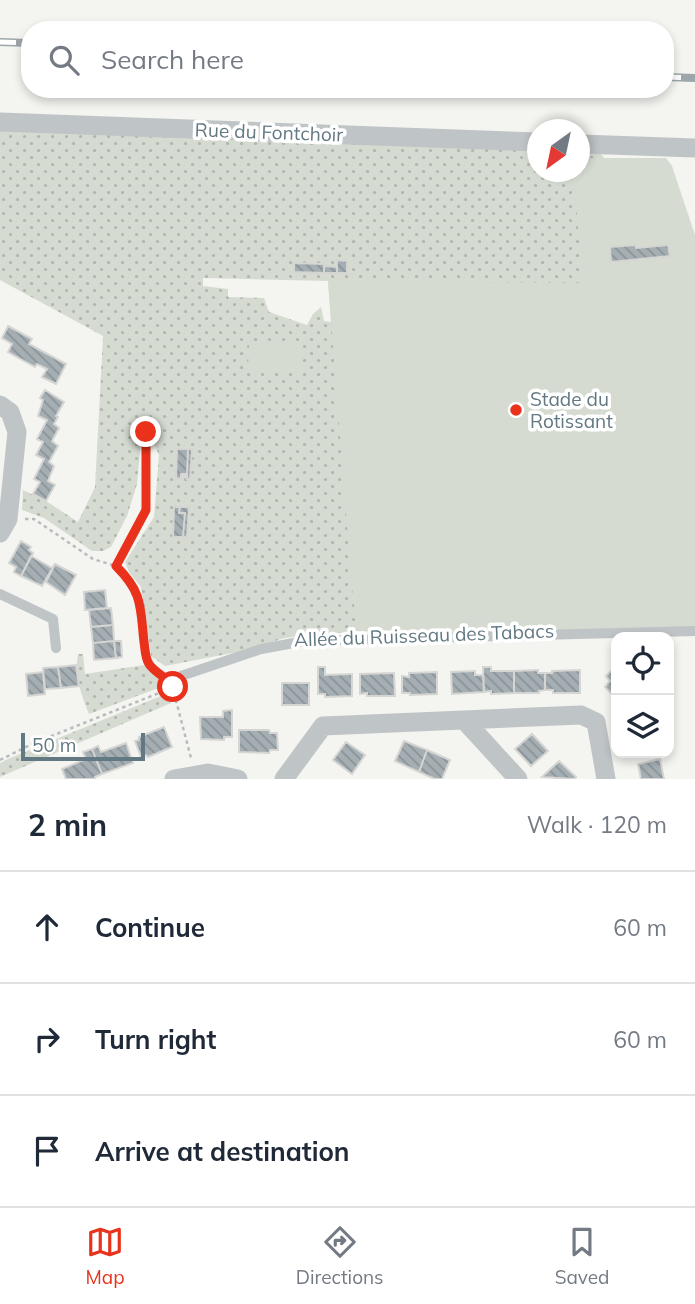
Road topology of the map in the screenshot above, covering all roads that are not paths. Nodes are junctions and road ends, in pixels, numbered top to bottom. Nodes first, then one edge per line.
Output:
1 (0, 122) edge
2 (527, 142) edge
3 (590, 144) edge
4 (695, 148) edge
5 (0, 405) edge
6 (4, 526) edge
7 (0, 594) edge
8 (695, 631) edge
9 (56, 648) dead end
10 (171, 684) road end
11 (465, 721) junction
12 (174, 779) edge
13 (238, 779) edge
14 (284, 779) edge
15 (518, 779) edge
16 (606, 779) edge

1 - 2 street, Rue du Fontchoir
3 - 4 street
5 - 6 street
7 - 9 lane
8 - 10 lane
11 - 14 street
11 - 15 street
11 - 16 street
12 - 13 street

